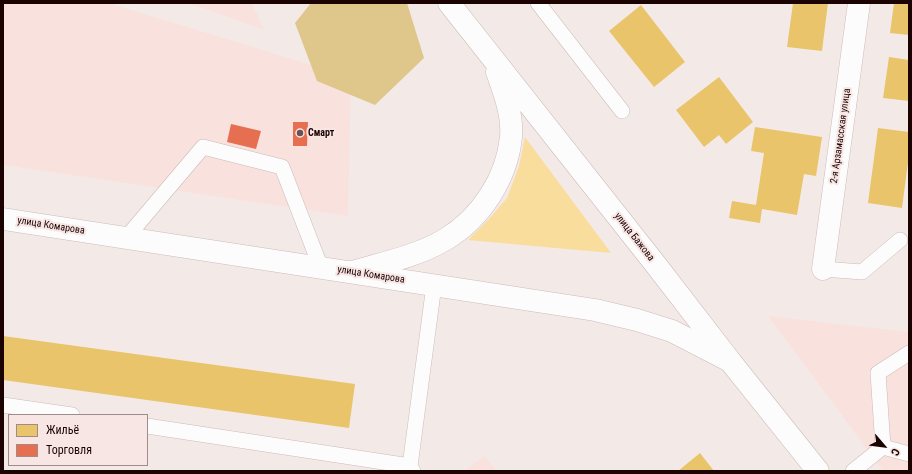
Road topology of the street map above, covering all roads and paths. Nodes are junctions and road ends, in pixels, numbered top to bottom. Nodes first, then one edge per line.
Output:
1 (449, 3) edge
2 (538, 3) edge
3 (859, 3) edge
4 (492, 57) junction
5 (622, 111) dead end
6 (3, 219) edge
7 (126, 238) junction
8 (900, 240) dead end
9 (321, 268) junction
10 (823, 269) joint
11 (352, 272) junction
12 (434, 285) junction
13 (909, 353) edge
14 (730, 361) junction
15 (3, 404) edge
16 (66, 414) edge
17 (148, 426) edge
18 (883, 447) junction
19 (909, 454) edge
20 (412, 468) edge
21 (818, 471) edge
22 (853, 471) edge

1 - 4 main road, улица Бажова
2 - 5 lane
3 - 10 main road, 2-я Арзамасская улица
4 - 11 main road
4 - 14 main road, улица Бажова
6 - 7 main road, улица Комарова
7 - 9 main road, улица Комарова
7 - 9 lane
8 - 10 lane
9 - 11 main road, улица Комарова
11 - 12 main road, улица Комарова
12 - 14 main road, улица Комарова
12 - 20 lane
13 - 18 lane
14 - 21 main road, улица Бажова
15 - 16 lane
17 - 20 lane
18 - 19 lane
18 - 22 lane

